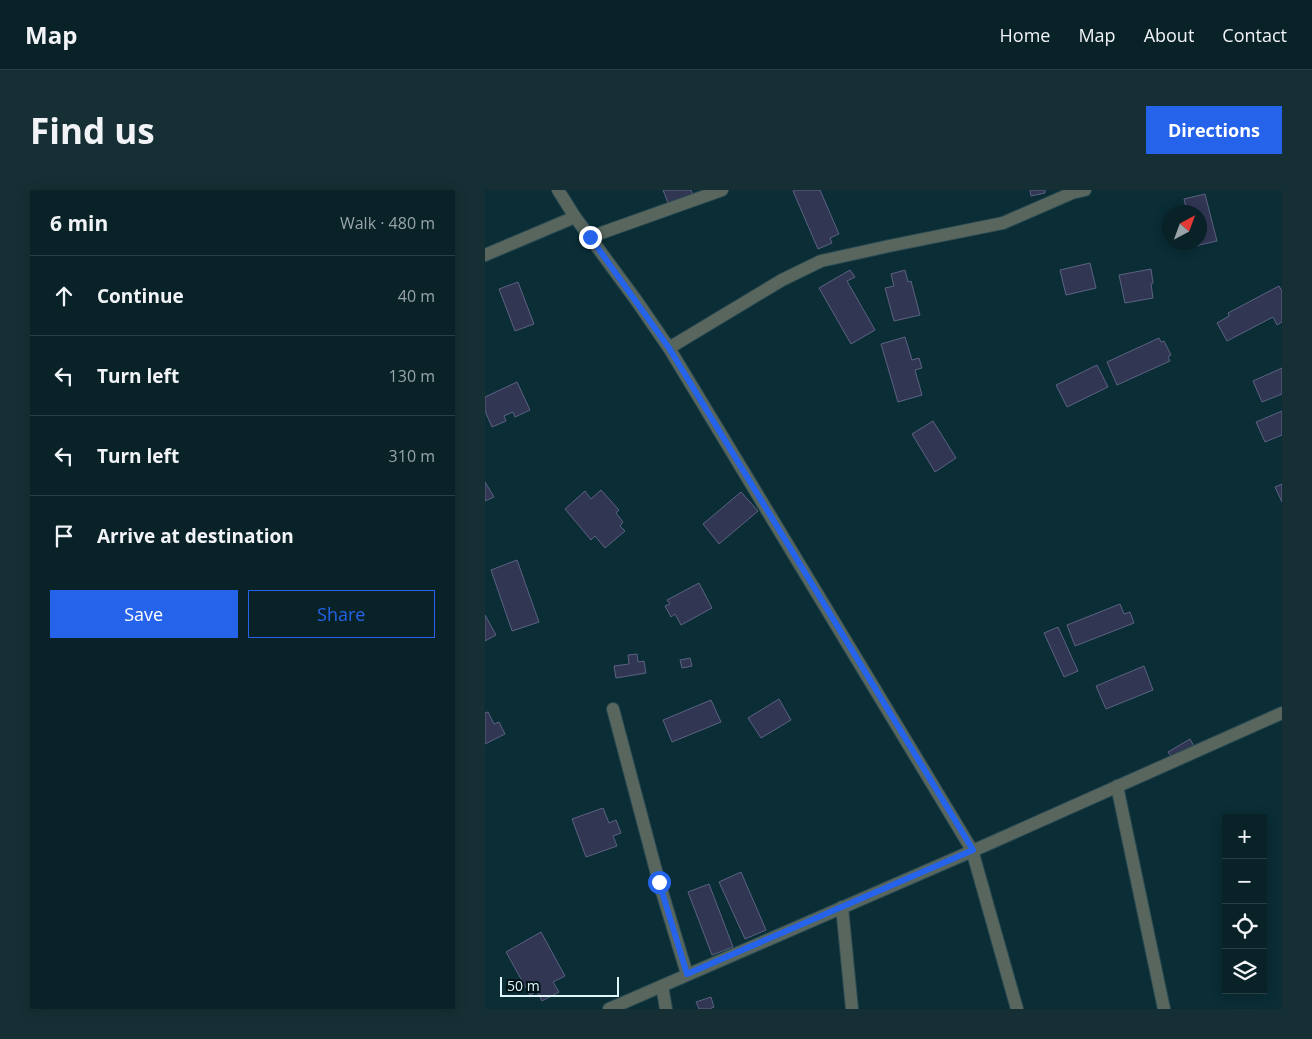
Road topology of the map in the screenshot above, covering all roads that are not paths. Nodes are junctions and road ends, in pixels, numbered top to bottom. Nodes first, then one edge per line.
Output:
1 (558, 190) edge
2 (722, 190) edge
3 (1085, 190) edge
4 (575, 217) junction
5 (590, 237) junction
6 (485, 255) edge
7 (669, 348) junction
8 (613, 709) dead end
9 (1282, 713) edge
10 (1117, 786) junction
11 (973, 850) junction
12 (842, 907) junction
13 (687, 974) junction
14 (662, 986) junction
15 (609, 1009) edge
16 (666, 1009) edge
17 (852, 1009) edge
18 (1017, 1009) edge
19 (1163, 1009) edge

1 - 4 street
2 - 5 street
3 - 7 street
4 - 5 street
4 - 6 street
5 - 7 street
7 - 11 street
8 - 13 street
9 - 10 street
10 - 11 street
10 - 19 street
11 - 12 street
11 - 18 street
12 - 13 street
12 - 17 street
13 - 14 street
14 - 15 street
14 - 16 street

